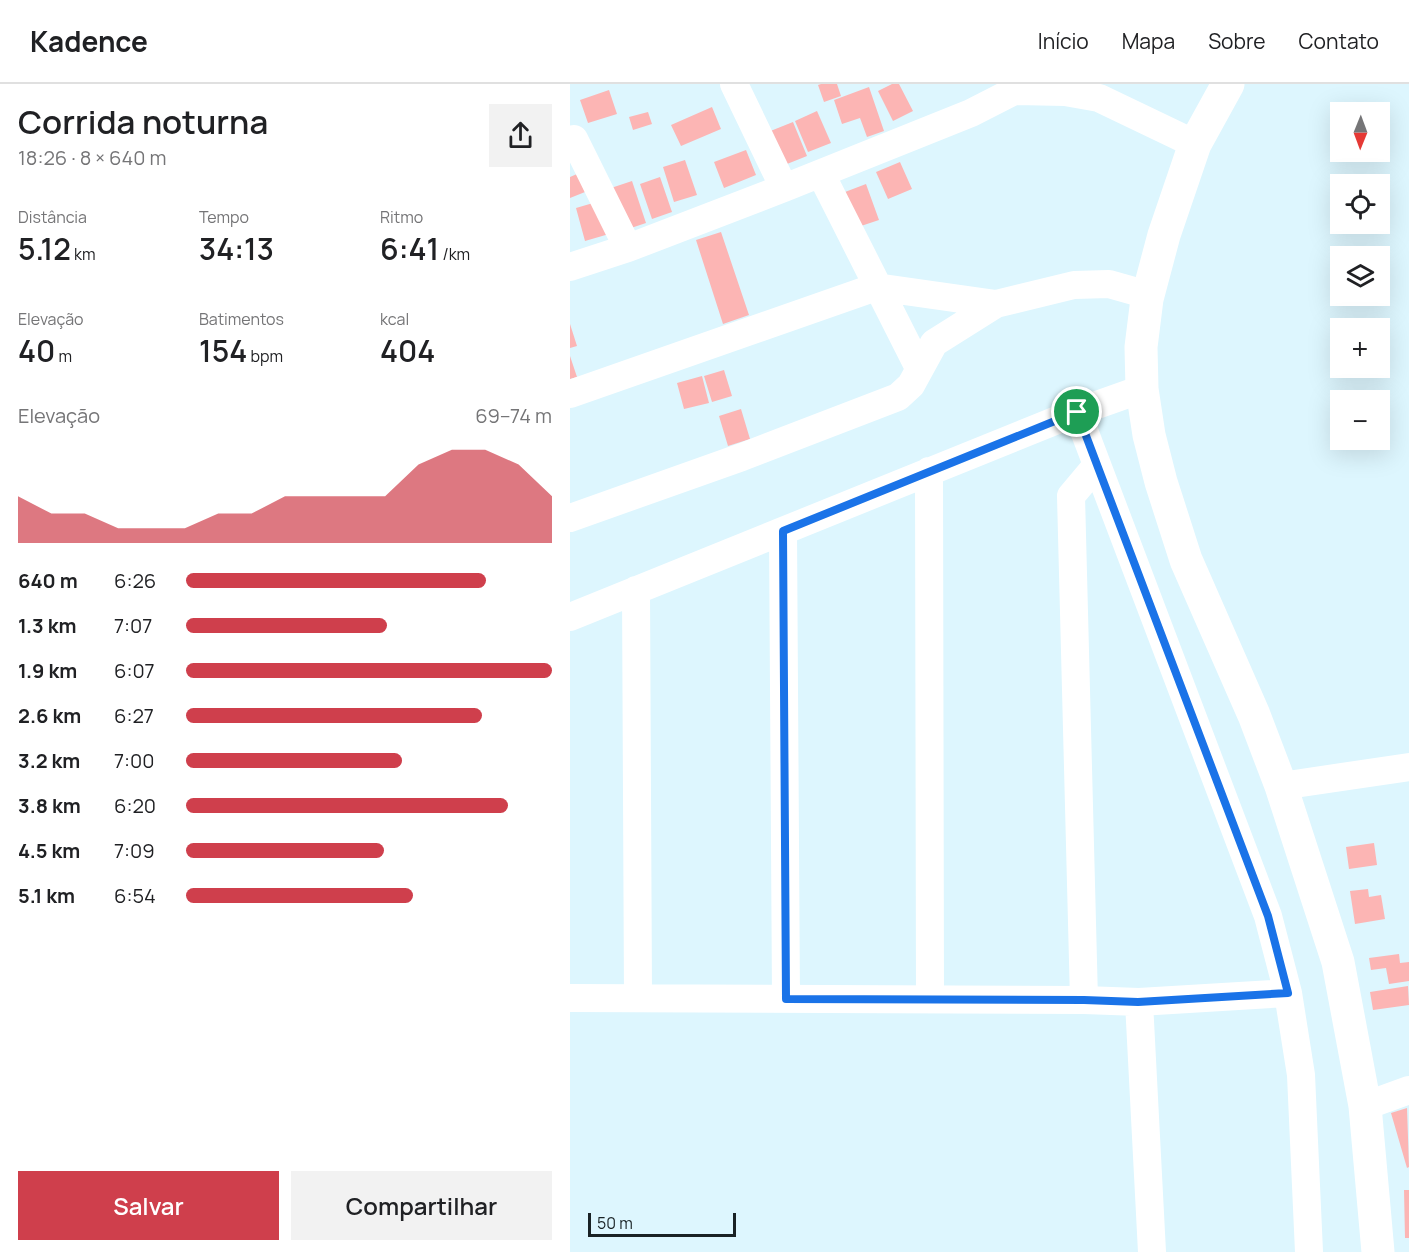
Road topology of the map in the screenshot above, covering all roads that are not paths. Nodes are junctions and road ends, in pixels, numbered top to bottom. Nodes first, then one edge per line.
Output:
1 (734, 84) edge
2 (984, 84) edge
3 (1228, 84) edge
4 (1014, 91) junction
5 (574, 139) dead end
6 (1195, 144) junction
7 (820, 174) junction
8 (784, 188) junction
9 (628, 248) junction
10 (570, 267) edge
11 (876, 287) junction
12 (1148, 295) junction
13 (996, 304) junction
14 (919, 368) junction
15 (1142, 389) junction
16 (570, 394) edge
17 (1077, 412) junction
18 (1097, 465) junction
19 (929, 471) junction
20 (570, 518) edge
21 (783, 531) junction
22 (636, 590) junction
23 (570, 617) edge
24 (1409, 767) edge
25 (1281, 786) junction
26 (1288, 993) junction
27 (570, 998) edge
28 (638, 998) junction
29 (786, 999) junction
30 (930, 999) junction
31 (1084, 1000) junction
32 (1138, 1002) junction
33 (1409, 1090) edge
34 (1365, 1106) junction
35 (1152, 1252) edge
36 (1309, 1252) edge
37 (1378, 1252) edge

1 - 8 street
2 - 4 street
3 - 6 main road
4 - 6 street
4 - 7 street
5 - 9 street
6 - 12 main road
7 - 8 street
7 - 11 street
8 - 9 street
9 - 10 street
11 - 13 street
11 - 14 street
11 - 16 street
12 - 13 street
12 - 15 main road
13 - 14 street
14 - 20 street
15 - 17 street
15 - 25 main road
17 - 18 street
17 - 19 street
18 - 26 street
18 - 31 street
19 - 21 street
19 - 30 street
21 - 22 street
21 - 29 street
22 - 23 street
22 - 28 street
24 - 25 street
25 - 34 main road
26 - 32 street
26 - 36 street
27 - 28 street
28 - 29 street
29 - 30 street
30 - 31 street
31 - 32 street
32 - 35 street
33 - 34 street
34 - 37 main road

